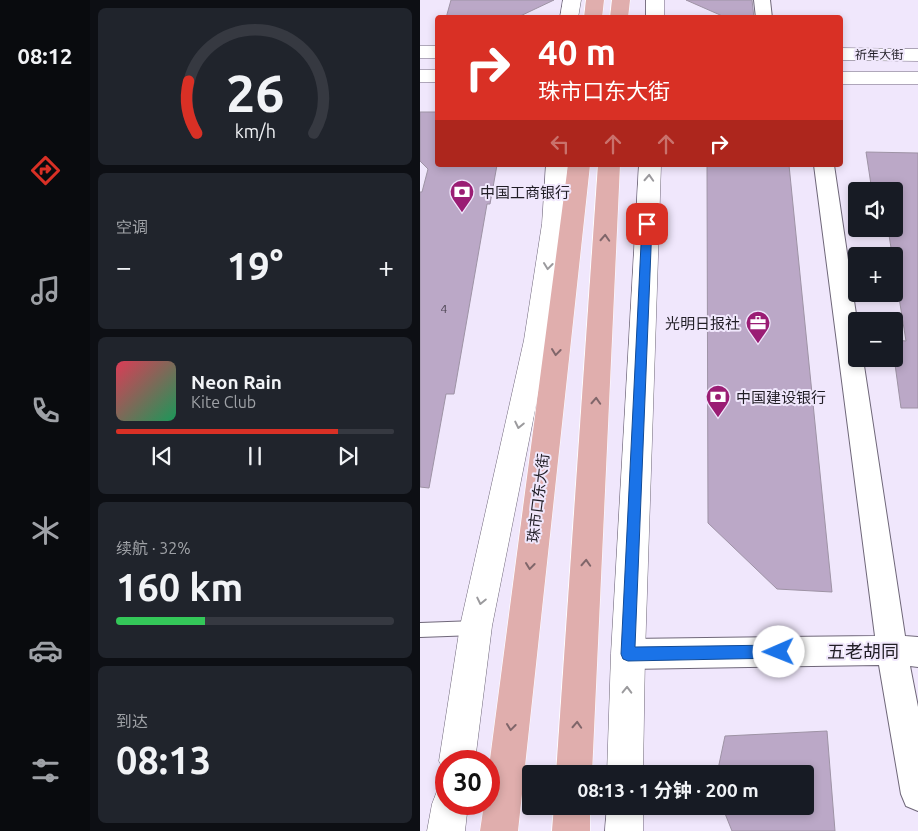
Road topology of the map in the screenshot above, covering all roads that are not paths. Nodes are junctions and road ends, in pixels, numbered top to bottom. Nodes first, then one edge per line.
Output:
1 (572, 0) edge
2 (595, 0) edge
3 (621, 0) edge
4 (655, 0) edge
5 (762, 0) edge
6 (570, 15) edge
7 (593, 15) edge
8 (619, 15) edge
9 (654, 15) edge
10 (764, 15) edge
11 (420, 52) edge
12 (435, 52) edge
13 (843, 54) edge
14 (918, 54) edge
15 (420, 76) edge
16 (435, 76) edge
17 (843, 78) edge
18 (918, 78) edge
19 (557, 167) edge
20 (579, 167) edge
21 (609, 167) edge
22 (650, 167) edge
23 (824, 167) edge
24 (475, 628) junction
25 (420, 630) edge
26 (905, 651) edge
27 (628, 654) junction
28 (459, 750) edge
29 (575, 765) edge
30 (625, 765) edge
31 (918, 794) edge
32 (448, 815) edge
33 (572, 815) edge
34 (624, 815) edge
35 (446, 831) edge
36 (498, 831) edge
37 (571, 831) edge
38 (624, 831) edge

1 - 6 street
2 - 7 main road
3 - 8 main road
4 - 9 street
5 - 10 street
11 - 12 street
13 - 14 street, 祈年大街
15 - 16 street
17 - 18 street, 祈年大街
19 -> 24 street, 珠市口东大街
20 -> 36 main road, 珠市口东大街
29 -> 21 main road
27 -> 22 street
23 - 26 street
24 - 25 lane
24 - 28 street, 珠市口东大街
26 - 27 street, 五老胡同
26 - 31 street
30 -> 27 street
32 - 35 street
33 - 37 main road
34 - 38 street

